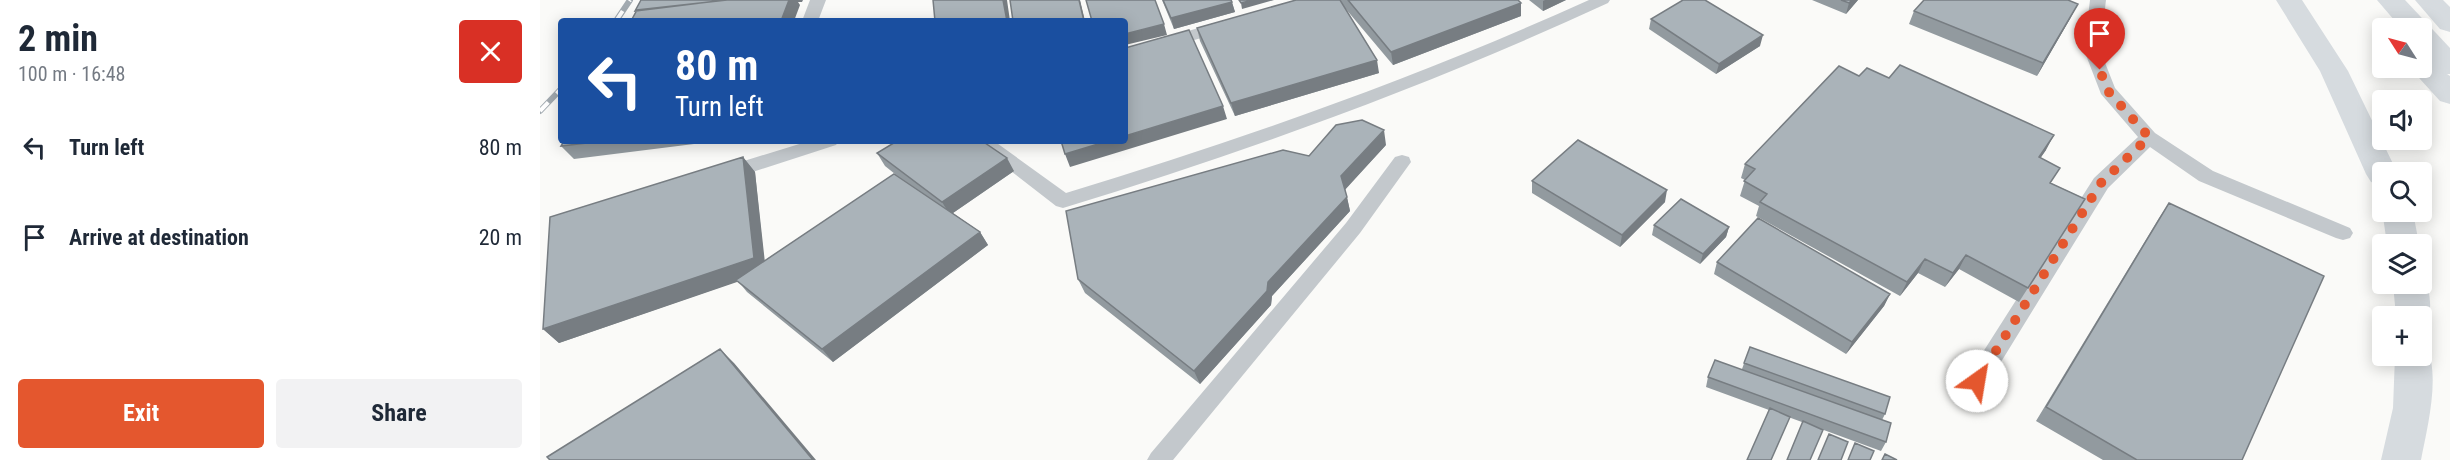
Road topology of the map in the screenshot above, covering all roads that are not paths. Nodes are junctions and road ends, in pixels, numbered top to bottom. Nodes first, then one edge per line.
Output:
1 (818, 0) edge
2 (1602, 0) edge
3 (2289, 0) edge
4 (2364, 0) edge
5 (2390, 0) edge
6 (2428, 0) edge
7 (2094, 1) edge
8 (811, 18) edge
9 (2381, 18) edge
10 (2407, 18) edge
11 (1243, 20) edge
12 (2450, 23) edge
13 (2432, 46) edge
14 (1128, 54) edge
15 (2450, 65) edge
16 (2432, 75) edge
17 (2450, 94) edge
18 (2149, 137) junction
19 (821, 144) edge
20 (985, 144) edge
21 (1402, 162) dead end
22 (2376, 162) edge
23 (709, 180) edge
24 (2343, 233) dead end
25 (2412, 366) edge
26 (1977, 381) dead end
27 (1159, 460) edge
28 (2401, 460) edge

1 - 8 lane
2 - 20 lane
3 - 22 main road
4 - 9 main road
5 - 10 main road
6 - 12 main road
7 - 18 lane
11 - 14 lane
13 - 15 main road
16 - 17 main road
18 - 24 lane
18 - 26 lane
19 - 23 lane
21 - 27 lane
25 - 28 main road

